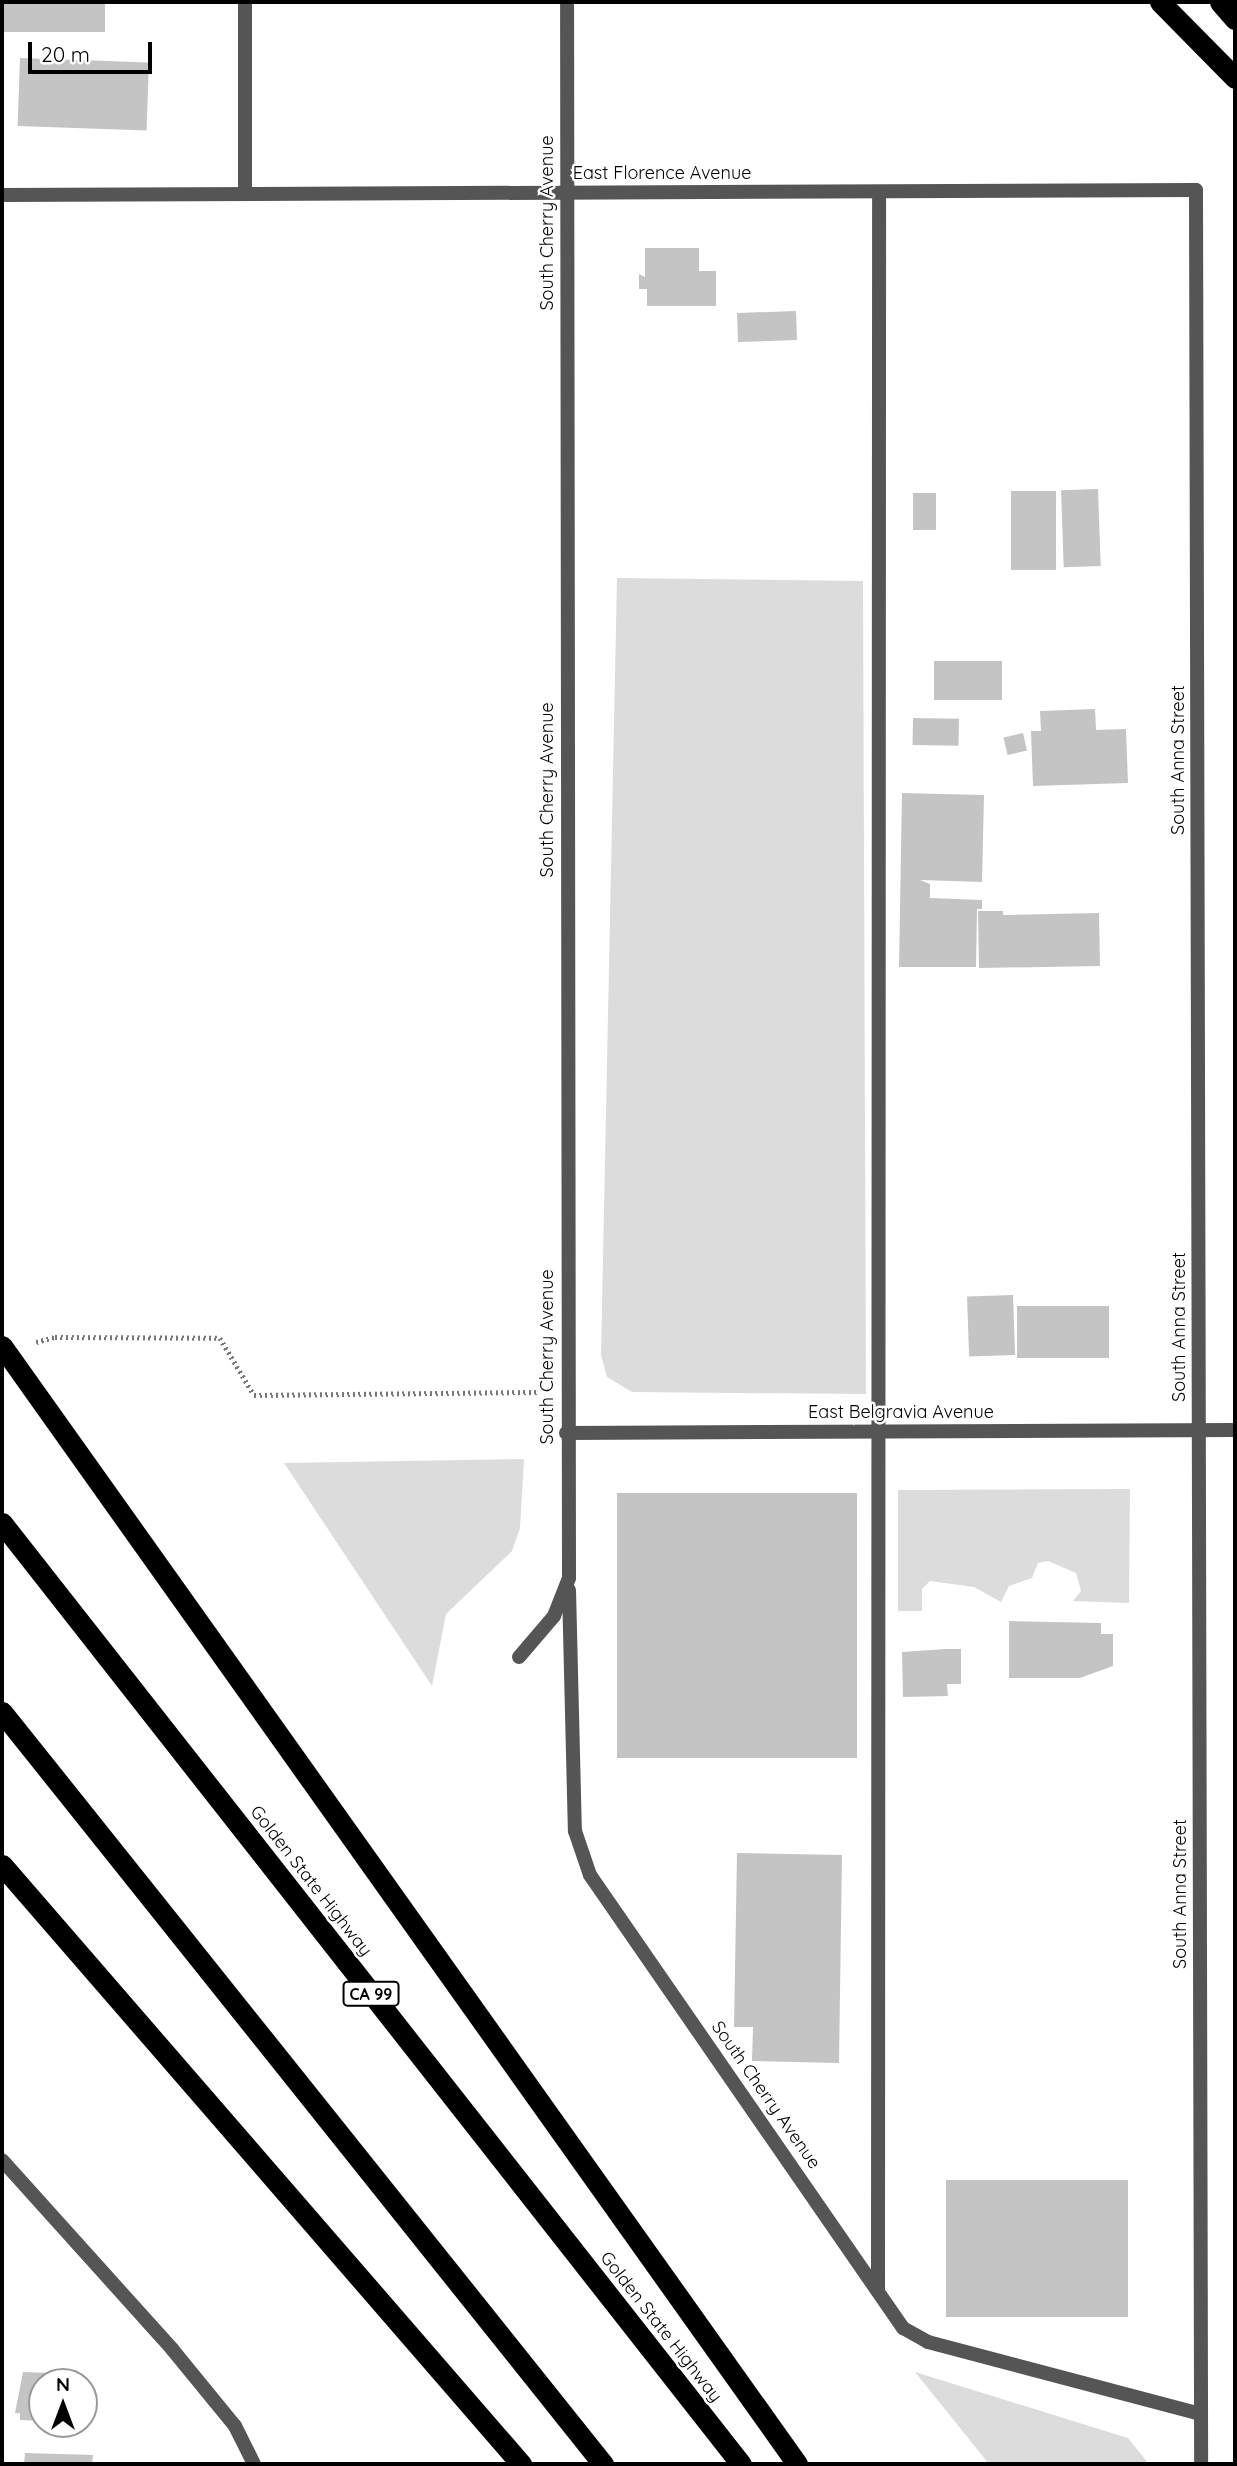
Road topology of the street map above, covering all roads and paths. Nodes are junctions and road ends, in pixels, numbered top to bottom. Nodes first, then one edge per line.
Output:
1 (245, 2) edge
2 (567, 2) edge
3 (1160, 2) edge
4 (1220, 2) edge
5 (1235, 19) edge
6 (1235, 78) edge
7 (1196, 190) joint
8 (879, 192) junction
9 (567, 193) junction
10 (245, 194) junction
11 (2, 195) edge
12 (55, 1337) dead end
13 (2, 1346) edge
14 (566, 1392) junction
15 (1198, 1430) junction
16 (1235, 1430) edge
17 (881, 1432) junction
18 (566, 1433) junction
19 (2, 1523) edge
20 (569, 1578) junction
21 (519, 1657) dead end
22 (2, 1712) edge
23 (2, 1865) edge
24 (2, 2160) edge
25 (878, 2291) junction
26 (1201, 2414) junction
27 (254, 2464) edge
28 (522, 2464) edge
29 (603, 2464) edge
30 (741, 2464) edge
31 (797, 2464) edge
32 (1201, 2464) edge

1 - 10 street
2 - 9 street, South Cherry Avenue
3 - 6 highway
4 - 5 highway
7 - 8 street, East Florence Avenue
7 - 15 street, South Anna Street
8 - 9 street, East Florence Avenue
8 - 17 street
9 - 10 street, East Florence Avenue
9 - 14 street, South Cherry Avenue
10 - 11 street, East Florence Avenue
12 - 14 path
13 - 31 highway
14 - 18 street, South Cherry Avenue
15 - 16 street, East Belgravia Avenue
15 - 17 street, East Belgravia Avenue
15 - 26 street, South Anna Street
17 - 18 street, East Belgravia Avenue
17 - 25 street
18 - 20 street, South Cherry Avenue
19 - 30 highway, Golden State Highway / CA 99
20 - 21 street, South Cherry Avenue
20 - 25 street, South Cherry Avenue
22 - 29 highway
23 - 28 highway
24 - 27 street
25 - 26 street, South Cherry Avenue
26 - 32 street, South Anna Street

